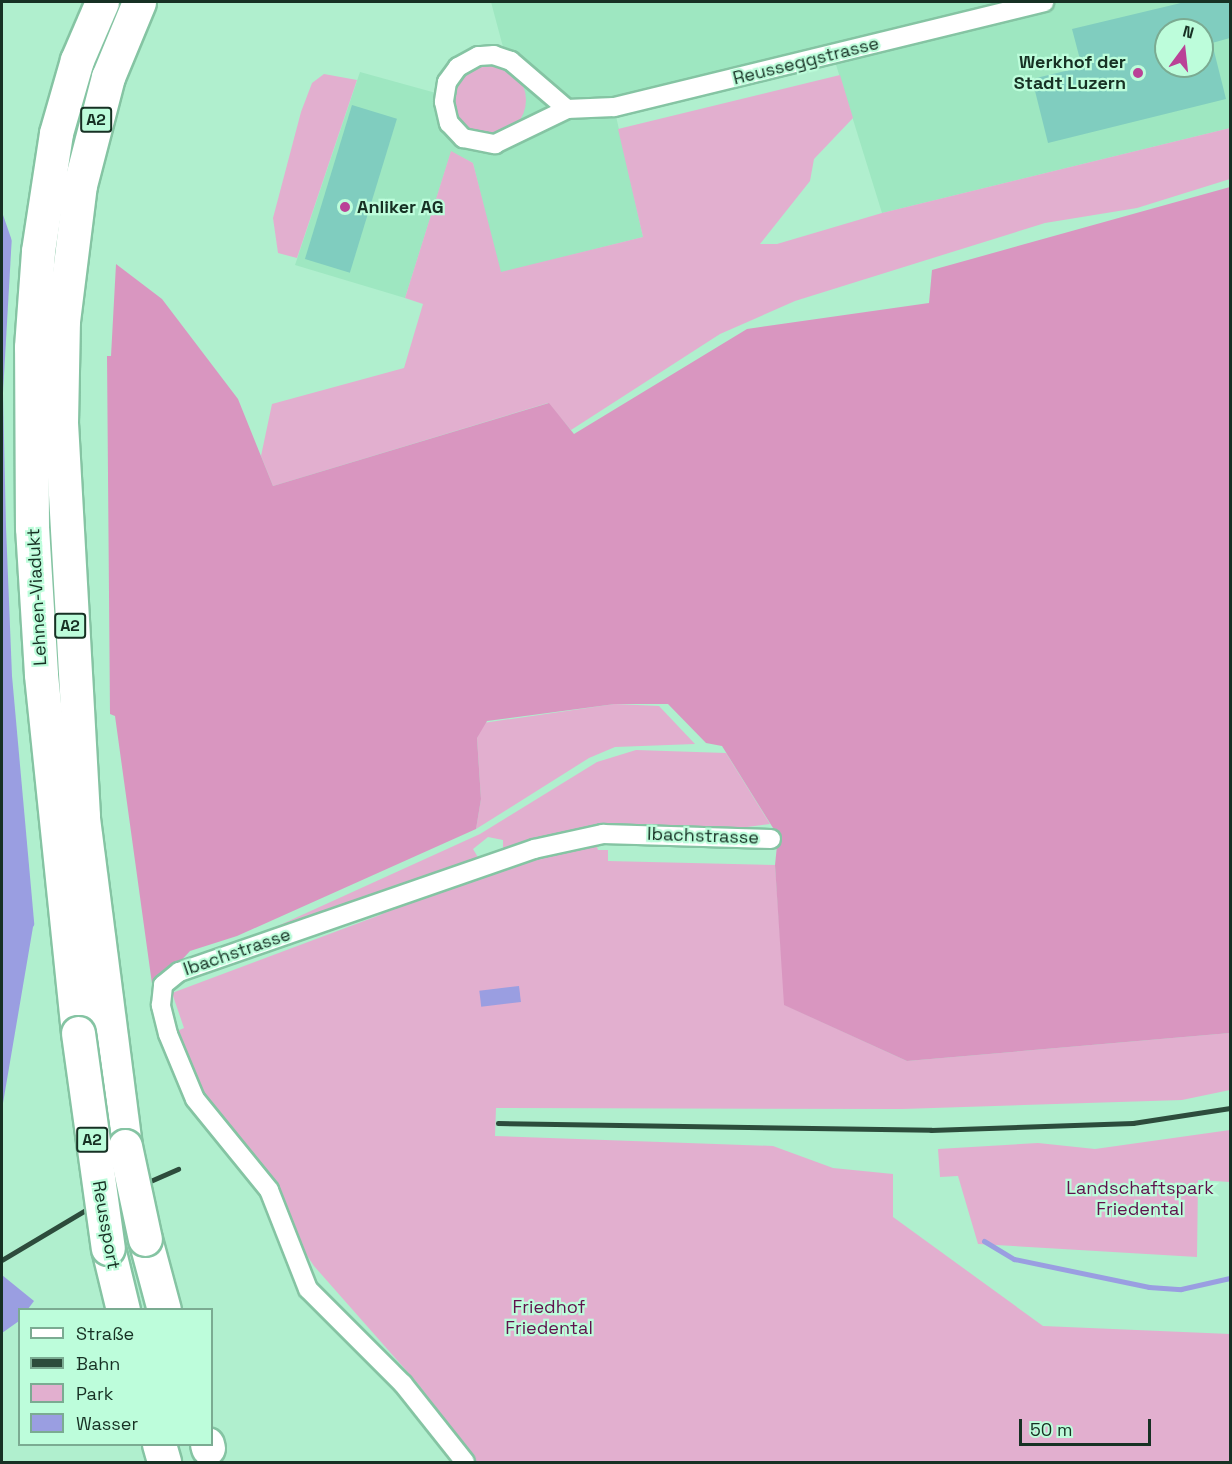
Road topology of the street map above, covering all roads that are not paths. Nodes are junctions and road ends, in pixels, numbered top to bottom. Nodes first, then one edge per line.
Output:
1 (86, 2) edge
2 (102, 2) edge
3 (139, 2) edge
4 (1044, 2) edge
5 (77, 60) junction
6 (567, 109) junction
7 (771, 839) dead end
8 (78, 1033) joint
9 (123, 1308) edge
10 (163, 1308) edge
11 (160, 1446) edge
12 (164, 1462) edge
13 (465, 1462) edge

1 - 5 highway
2 - 5 highway, A2
3 - 10 highway, A2, bridge
4 - 6 street, Reusseggstrasse
5 - 8 highway, Lehnen-Viadukt / A2
6 - 6 street, Reusseggstrasse
7 - 13 street, Ibachstrasse
8 - 9 highway, Reussport / A2, bridge
11 - 12 highway

